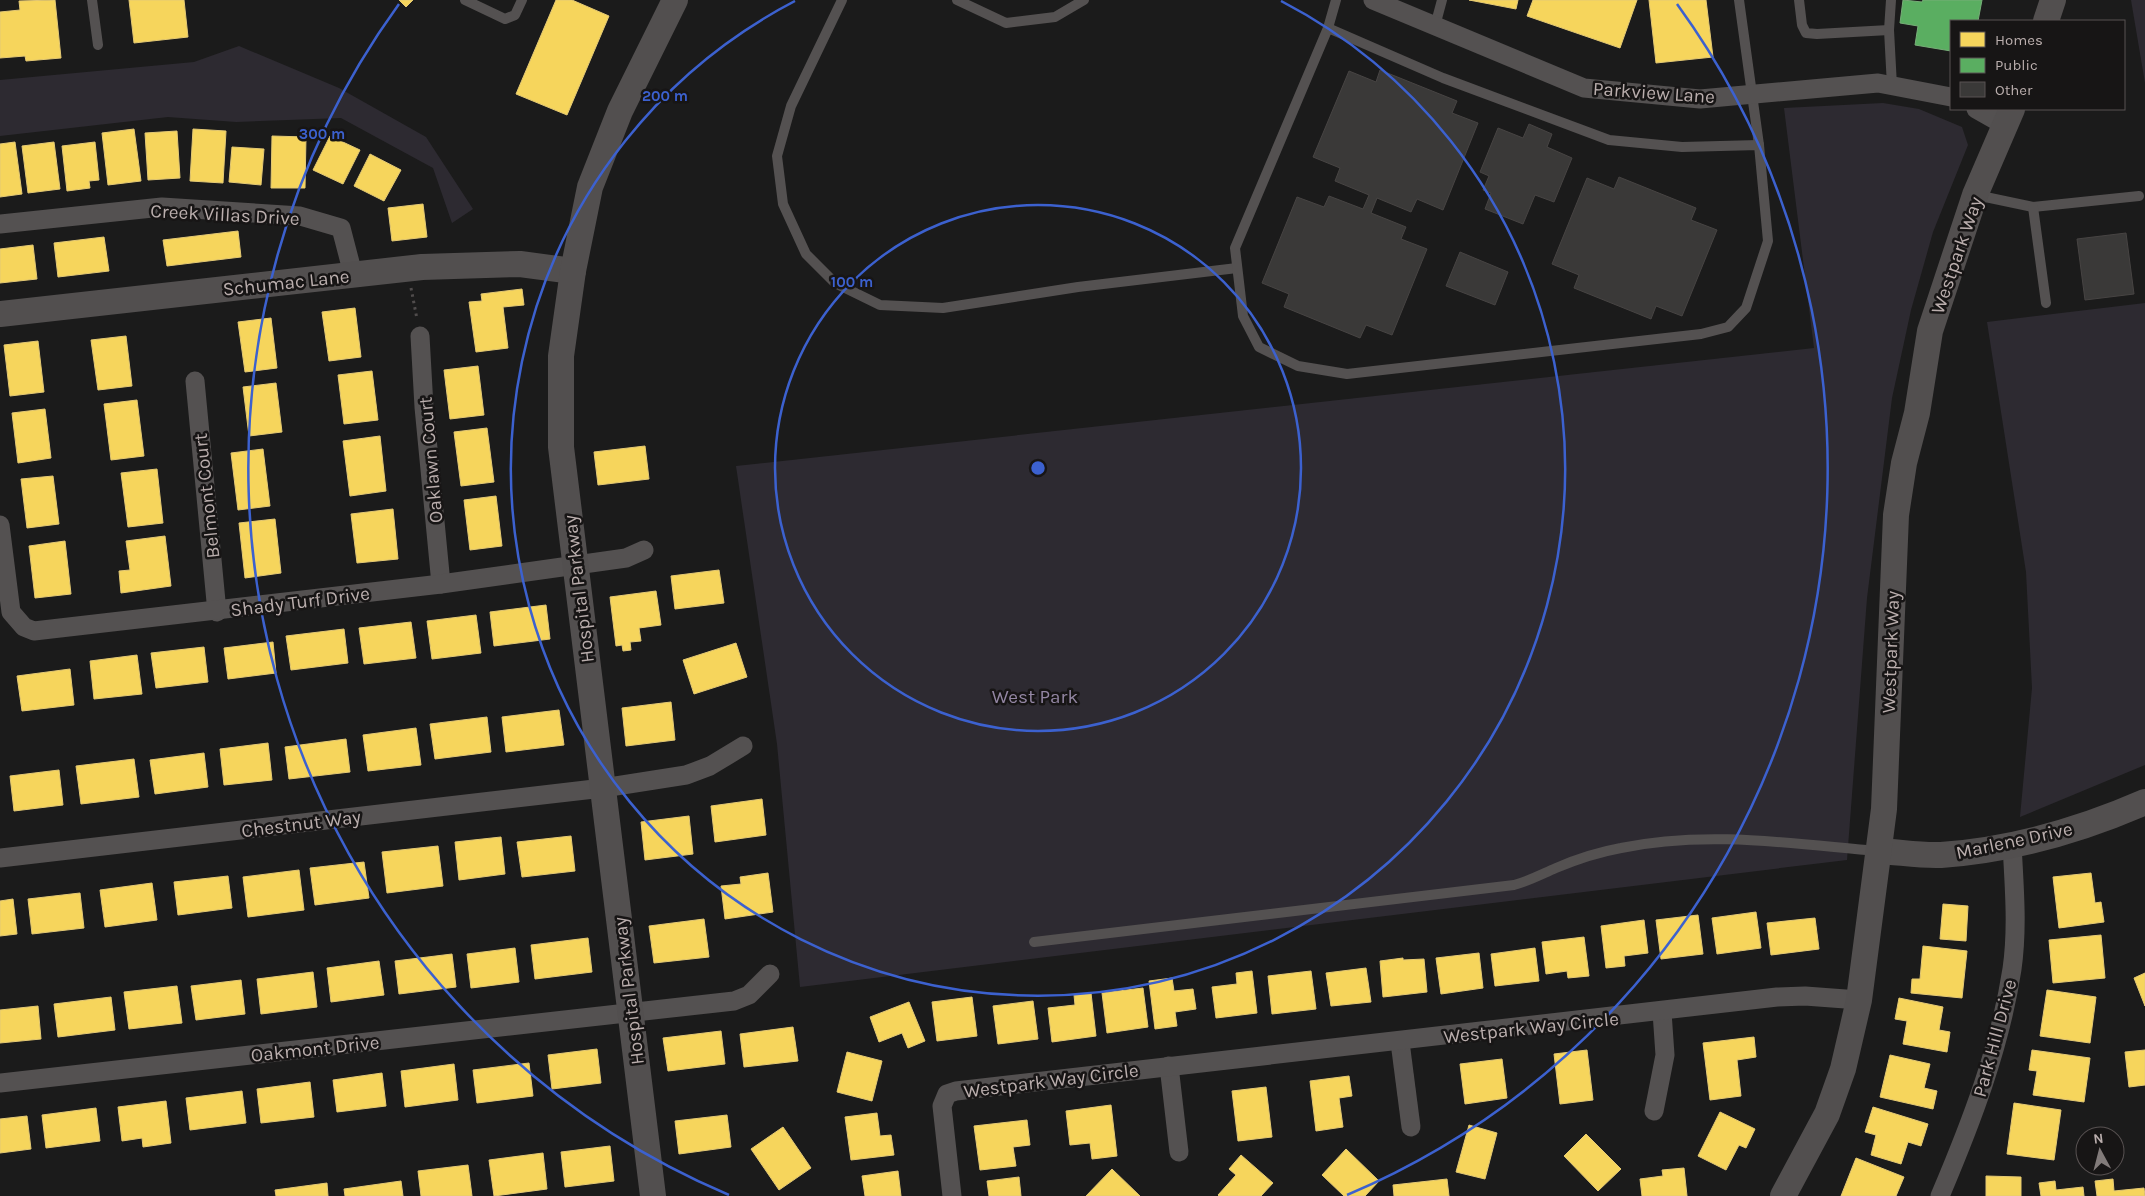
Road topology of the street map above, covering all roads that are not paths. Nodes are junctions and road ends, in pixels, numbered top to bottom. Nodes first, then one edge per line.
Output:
1 (92, 0) edge
2 (465, 0) edge
3 (522, 0) edge
4 (842, 0) edge
5 (957, 0) edge
6 (1084, 0) edge
7 (1336, 0) edge
8 (1373, 0) edge
9 (1442, 0) edge
10 (1739, 0) edge
11 (1799, 0) edge
12 (1891, 0) edge
13 (2053, 0) edge
14 (671, 3) edge
15 (2046, 20) edge
16 (1435, 26) junction
17 (1328, 28) junction
18 (1889, 30) junction
19 (98, 45) dead end
20 (1892, 86) junction
21 (1753, 94) junction
22 (1950, 97) edge
23 (1980, 110) edge
24 (2009, 117) edge
25 (1759, 145) junction
26 (1975, 195) junction
27 (2139, 196) dead end
28 (2033, 207) junction
29 (0, 224) edge
30 (1237, 268) junction
31 (574, 271) junction
32 (353, 274) junction
33 (2046, 303) dead end
34 (0, 314) edge
35 (420, 336) road end
36 (195, 381) dead end
37 (0, 525) edge
38 (644, 550) dead end
39 (576, 566) junction
40 (441, 584) junction
41 (217, 612) junction
42 (743, 746) dead end
43 (603, 788) junction
44 (2145, 802) edge
45 (2012, 844) junction
46 (1879, 851) junction
47 (0, 858) edge
48 (1034, 942) dead end
49 (770, 974) dead end
50 (1859, 1000) junction
51 (1662, 1012) junction
52 (630, 1014) junction
53 (1400, 1042) junction
54 (1168, 1066) junction
55 (0, 1083) edge
56 (1654, 1111) dead end
57 (1411, 1127) dead end
58 (1179, 1152) dead end
59 (653, 1196) edge
60 (952, 1196) edge
61 (1783, 1196) edge
62 (1940, 1196) edge

1 - 19 lane
2 - 3 lane
4 - 30 lane
5 - 6 lane
7 - 17 lane
8 - 16 street, Parkview Lane
9 - 16 lane
10 - 21 lane
11 - 18 lane
12 - 18 lane
13 - 15 street
14 - 31 street, Hospital Parkway
16 - 21 street, Parkview Lane
17 - 25 lane
17 - 30 lane
18 - 20 lane
20 - 21 street, Parkview Lane
20 - 22 street, Parkview Lane
21 - 25 lane
23 - 24 street
24 - 26 street, Westpark Way
25 - 30 lane
26 - 28 lane
26 - 46 street, Westpark Way
27 - 28 lane
28 - 33 lane
29 - 32 street, Creek Villas Drive
31 - 32 street, Schumac Lane
31 - 39 street, Hospital Parkway
32 - 34 street, Schumac Lane
35 - 40 street, Oaklawn Court
36 - 41 street, Belmont Court
37 - 41 street, Shady Turf Drive
38 - 39 street, Shady Turf Drive
39 - 40 street, Shady Turf Drive
39 - 43 street, Hospital Parkway
40 - 41 street, Shady Turf Drive
42 - 43 street, Chestnut Way
43 - 47 street, Chestnut Way
43 - 52 street, Hospital Parkway
44 - 45 street, Marlene Drive
45 - 46 street, Marlene Drive
45 - 62 street, Park Hill Drive
46 - 48 lane
46 - 50 street, Westpark Way
49 - 52 street, Oakmont Drive
50 - 51 street, Westpark Way Circle
50 - 61 street, Westpark Way
51 - 53 street, Westpark Way Circle
51 - 56 street
52 - 55 street, Oakmont Drive
52 - 59 street, Hospital Parkway
53 - 54 street, Westpark Way Circle
53 - 57 street
54 - 58 street
54 - 60 street, Westpark Way Circle

